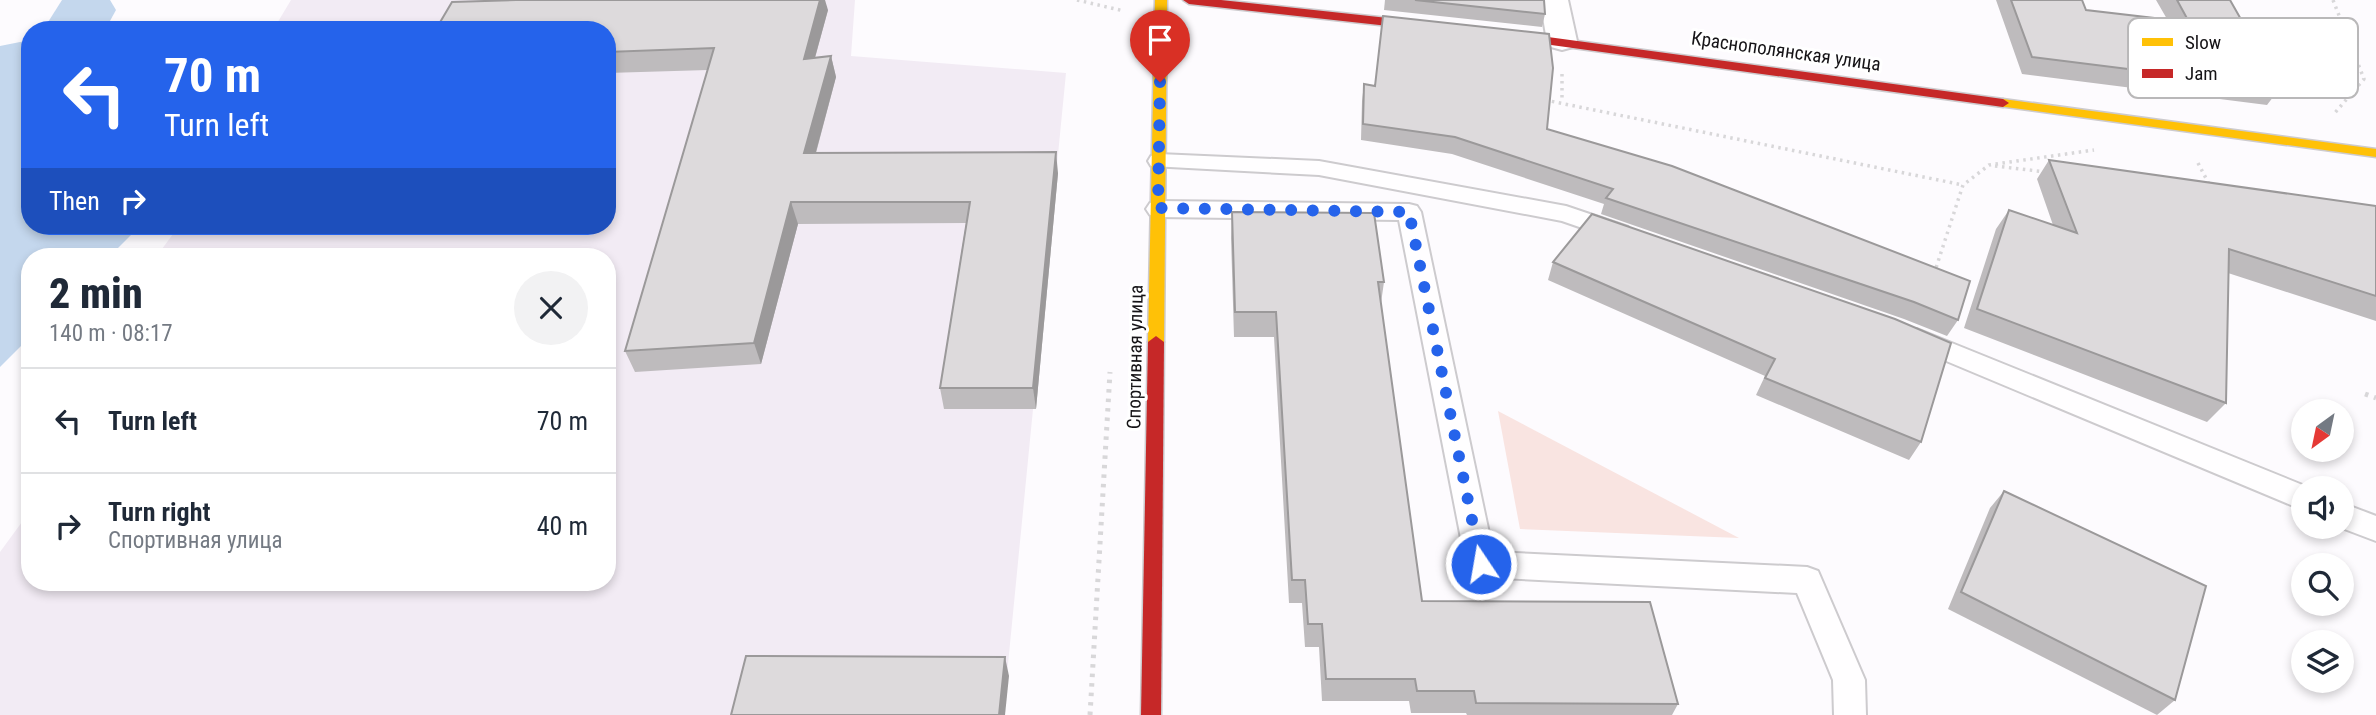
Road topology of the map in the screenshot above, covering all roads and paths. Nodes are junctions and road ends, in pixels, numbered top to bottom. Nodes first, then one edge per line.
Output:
1 (1161, 0) edge
2 (1189, 0) edge
3 (1554, 0) edge
4 (1451, 29) edge
5 (1479, 32) edge
6 (1562, 41) junction
7 (1535, 99) edge
8 (2107, 148) dead end
9 (2193, 153) dead end
10 (2376, 153) edge
11 (1159, 161) junction
12 (1989, 165) junction
13 (2055, 173) edge
14 (1963, 185) junction
15 (2213, 193) edge
16 (1158, 208) junction
17 (1645, 241) edge
18 (1904, 333) joint
19 (2365, 394) dead end
20 (2376, 398) edge
21 (2291, 493) edge
22 (2354, 519) edge
23 (2376, 529) edge
24 (1152, 715) edge
25 (1850, 715) edge

1 - 11 street, Спортивная улица
2 - 4 street
3 - 6 street
5 - 6 street, Краснополянская улица
6 - 10 street, Краснополянская улица
7 - 14 path
8 - 12 path
9 - 15 path
11 - 16 street, Спортивная улица
11 - 17 lane
12 - 13 path
12 - 14 path
14 - 18 path
16 - 24 street, Спортивная улица
16 - 25 lane
18 - 21 lane
19 - 20 path
22 - 23 lane

